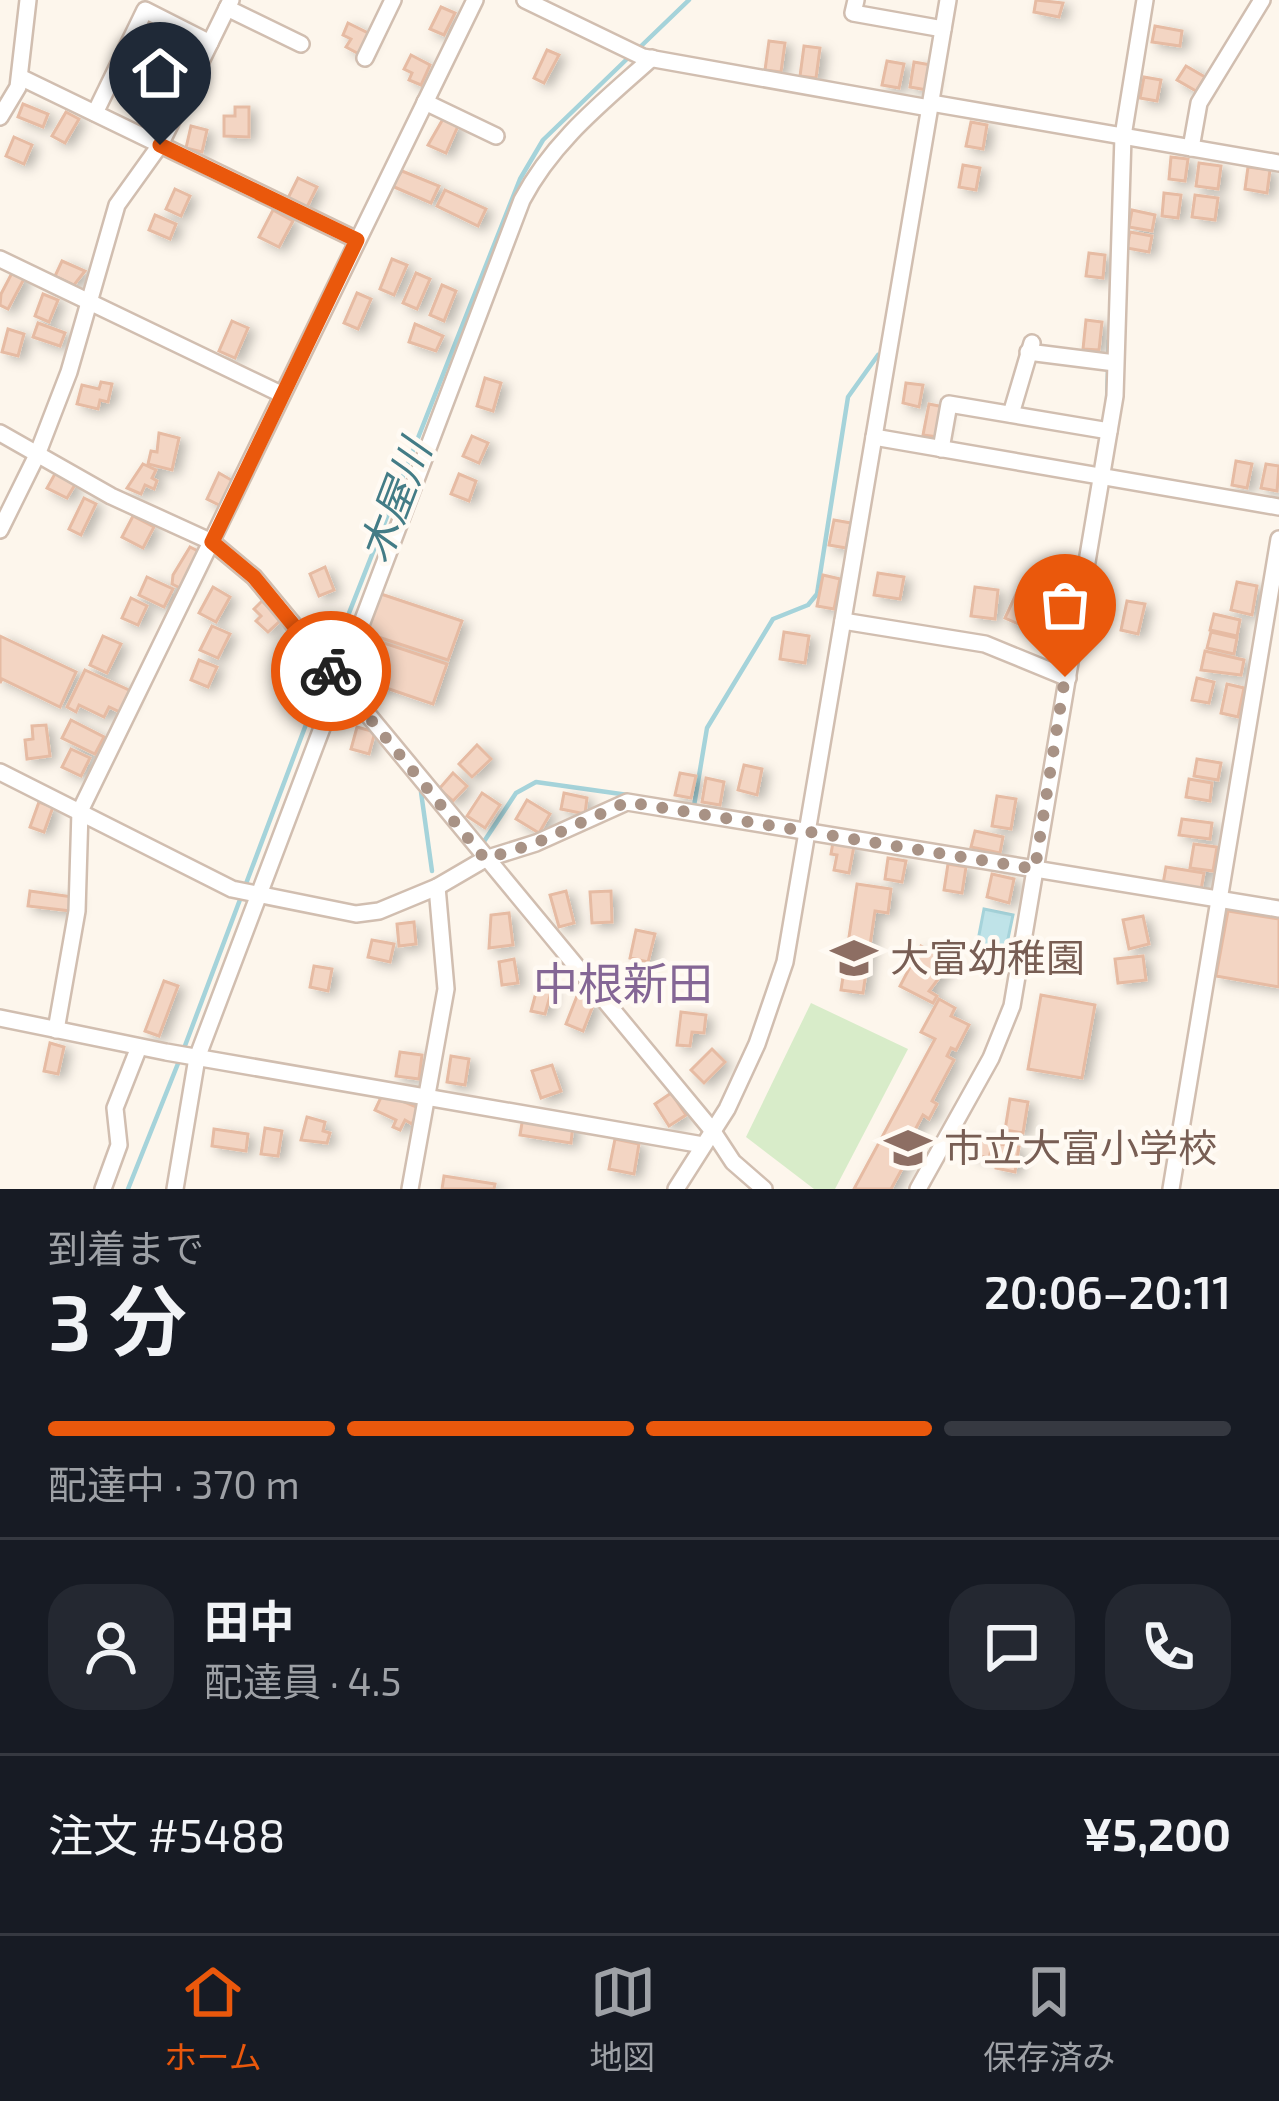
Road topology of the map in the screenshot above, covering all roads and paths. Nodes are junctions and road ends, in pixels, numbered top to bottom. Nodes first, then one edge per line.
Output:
1 (28, 0) edge
2 (393, 0) edge
3 (475, 0) edge
4 (525, 0) edge
5 (856, 0) edge
6 (948, 0) edge
7 (1145, 0) edge
8 (1262, 0) edge
9 (229, 4) edge
10 (943, 29) junction
11 (210, 43) junction
12 (301, 44) dead end
13 (648, 57) junction
14 (365, 58) dead end
15 (20, 77) junction
16 (425, 102) junction
17 (930, 106) junction
18 (95, 113) junction
19 (0, 117) edge
20 (1119, 135) junction
21 (496, 136) dead end
22 (160, 145) junction
23 (1192, 148) junction
24 (1279, 163) edge
25 (357, 240) junction
26 (0, 259) edge
27 (89, 301) junction
28 (1111, 362) junction
29 (281, 394) junction
30 (1010, 414) junction
31 (1104, 430) junction
32 (0, 433) edge
33 (874, 437) junction
34 (941, 448) junction
35 (37, 455) junction
36 (1097, 475) junction
37 (1279, 507) edge
38 (0, 530) edge
39 (1279, 539) edge
40 (212, 542) junction
41 (843, 621) junction
42 (1063, 677) junction
43 (338, 682) junction
44 (0, 772) edge
45 (80, 812) junction
46 (808, 831) junction
47 (485, 859) junction
48 (1035, 869) junction
49 (437, 887) junction
50 (256, 896) junction
51 (1220, 900) junction
52 (1279, 910) edge
53 (0, 1018) edge
54 (56, 1030) junction
55 (139, 1047) junction
56 (197, 1058) junction
57 (426, 1095) junction
58 (708, 1137) junction
59 (925, 1188) edge
60 (103, 1189) edge
61 (175, 1189) edge
62 (410, 1189) edge
63 (676, 1189) edge
64 (764, 1189) edge
65 (1171, 1189) edge

1 - 15 street
2 - 14 street
3 - 16 street
4 - 13 street
5 - 10 street
6 - 10 street
7 - 20 street
8 - 23 street
9 - 11 street
9 - 12 street
10 - 17 street
11 - 18 street
11 - 22 street
13 - 17 street
13 - 43 street
15 - 18 street
15 - 19 street
16 - 21 street
16 - 25 street
17 - 20 street
17 - 33 street
18 - 22 street
20 - 23 street
20 - 28 street
22 - 25 street
22 - 27 street
23 - 24 street
25 - 29 street
26 - 27 street
27 - 29 street
27 - 35 street
28 - 30 street
28 - 31 street
29 - 40 street
30 - 31 street
30 - 34 street
31 - 36 street
32 - 35 street
33 - 34 street
33 - 41 street
34 - 36 street
35 - 38 street
35 - 40 street
36 - 37 street
36 - 42 street
39 - 51 street
40 - 43 street
40 - 45 street
41 - 42 street
41 - 46 street
42 - 48 street
43 - 47 street
43 - 50 street
44 - 45 street
45 - 50 street
45 - 54 street
46 - 47 street
46 - 48 street
46 - 58 street
47 - 49 street
47 - 58 street
48 - 51 street
48 - 59 street
49 - 50 street
49 - 57 street
50 - 56 street
51 - 52 street
51 - 65 street
53 - 54 street
54 - 55 street
55 - 56 street
55 - 60 street
56 - 57 street
56 - 61 street
57 - 58 street
57 - 62 street
58 - 63 street
58 - 64 street

